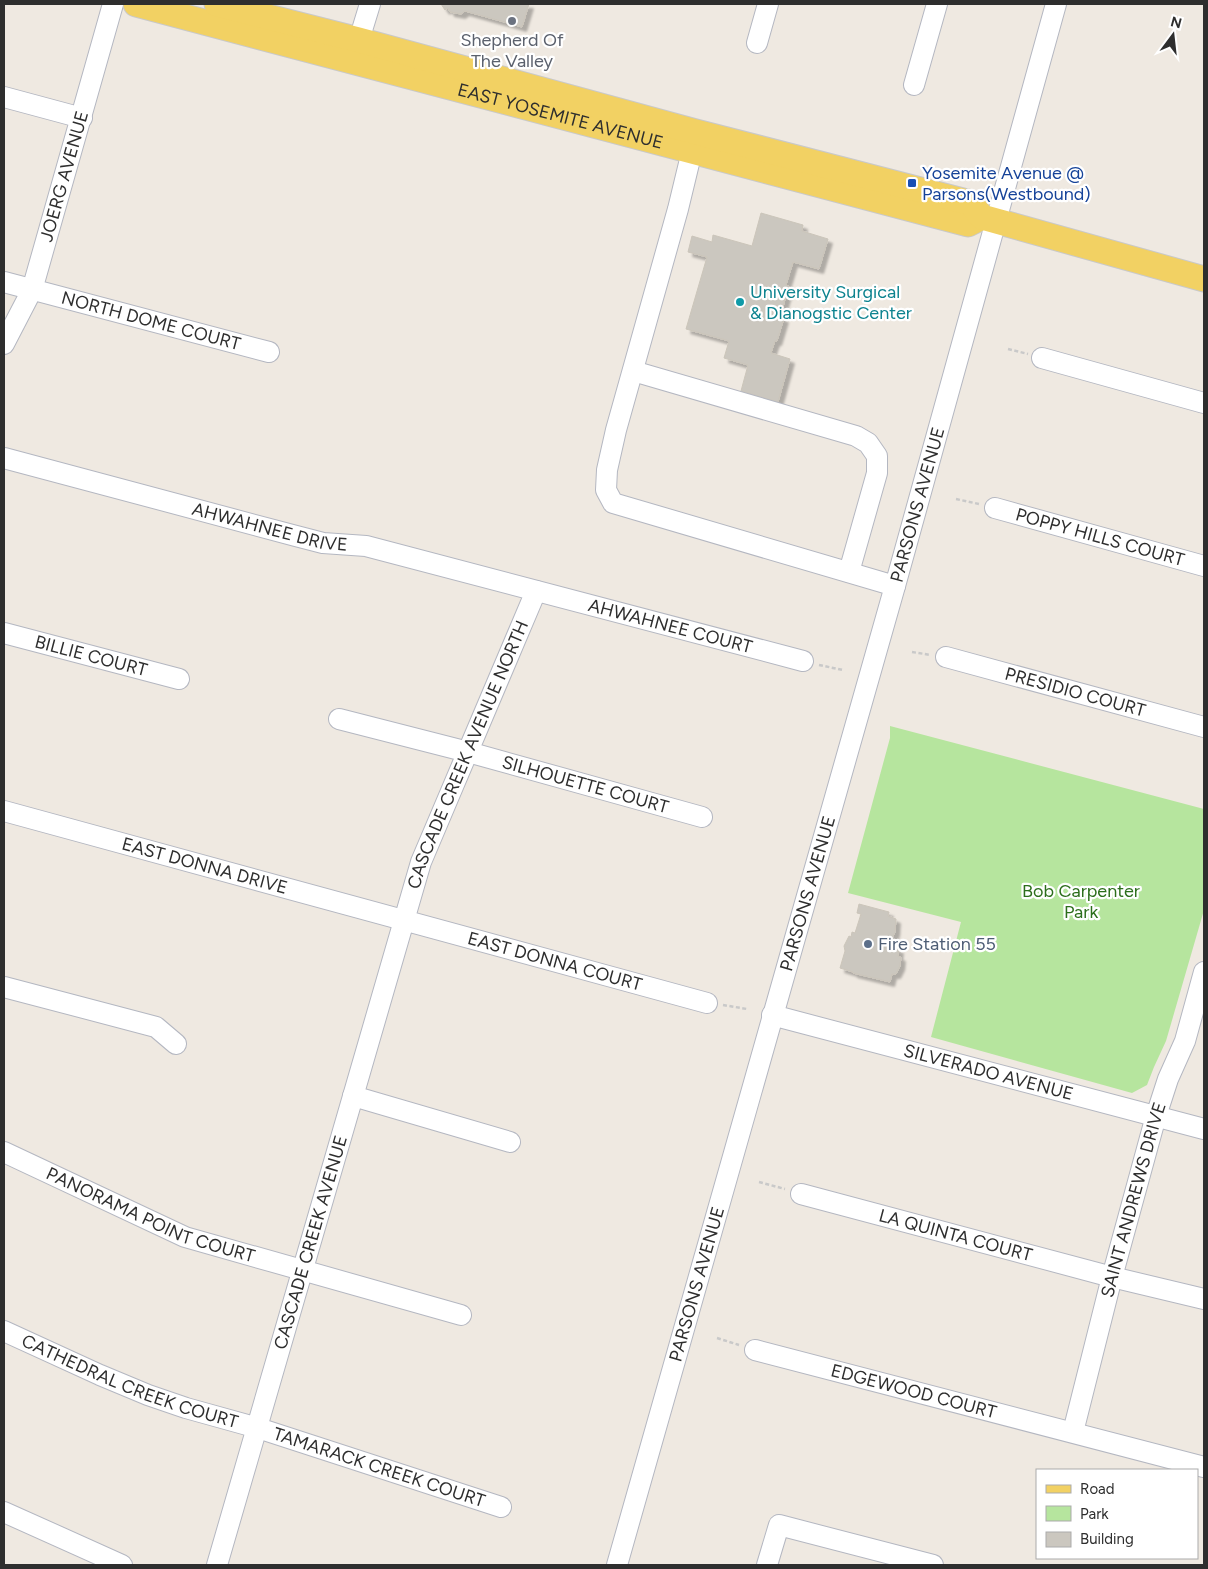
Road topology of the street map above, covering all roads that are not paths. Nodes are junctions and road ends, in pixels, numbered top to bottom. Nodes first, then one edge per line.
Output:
1 (113, 4) edge
2 (136, 4) edge
3 (180, 4) edge
4 (220, 4) edge
5 (370, 4) edge
6 (768, 4) edge
7 (937, 4) edge
8 (1056, 4) edge
9 (256, 36) junction
10 (359, 40) junction
11 (757, 43) dead end
12 (914, 85) dead end
13 (4, 97) edge
14 (82, 118) junction
15 (692, 151) junction
16 (989, 219) junction
17 (1204, 279) edge
18 (4, 282) edge
19 (32, 290) junction
20 (4, 344) edge
21 (269, 352) dead end
22 (1042, 358) road end
23 (633, 372) junction
24 (1204, 403) edge
25 (4, 458) edge
26 (995, 508) road end
27 (1204, 566) edge
28 (849, 572) junction
29 (895, 586) junction
30 (536, 591) junction
31 (4, 632) edge
32 (946, 657) dead end
33 (803, 661) road end
34 (179, 679) dead end
35 (339, 719) dead end
36 (1204, 727) edge
37 (468, 752) junction
38 (4, 811) edge
39 (702, 817) dead end
40 (404, 920) junction
41 (1204, 972) edge
42 (4, 987) edge
43 (707, 1002) road end
44 (772, 1015) junction
45 (176, 1044) dead end
46 (352, 1096) junction
47 (1156, 1116) junction
48 (1204, 1129) edge
49 (510, 1142) dead end
50 (4, 1152) edge
51 (801, 1194) road end
52 (302, 1270) junction
53 (1112, 1277) junction
54 (1204, 1299) edge
55 (461, 1315) dead end
56 (4, 1331) edge
57 (755, 1350) road end
58 (258, 1428) junction
59 (1073, 1432) junction
60 (1204, 1467) edge
61 (501, 1507) dead end
62 (4, 1512) edge
63 (122, 1565) edge
64 (217, 1565) edge
65 (617, 1565) edge
66 (767, 1565) edge
67 (933, 1565) edge

1 - 14 street, JOERG AVENUE
2 - 9 main road, EAST YOSEMITE AVENUE
3 - 4 main road
4 - 10 main road, EAST YOSEMITE AVENUE
5 - 10 street
6 - 11 street
7 - 12 street
8 - 16 street, PARSONS AVENUE
9 - 10 main road
9 - 15 main road, EAST YOSEMITE AVENUE
10 - 16 main road, EAST YOSEMITE AVENUE
13 - 14 street
14 - 19 street, JOERG AVENUE
15 - 16 main road, EAST YOSEMITE AVENUE
15 - 23 street
16 - 17 main road, EAST YOSEMITE AVENUE
16 - 29 street, PARSONS AVENUE
18 - 19 street, NORTH DOME COURT
19 - 20 street, JOERG AVENUE
19 - 21 street, NORTH DOME COURT
22 - 24 street
23 - 28 street
23 - 28 street
25 - 30 street, AHWAHNEE DRIVE
26 - 27 street, POPPY HILLS COURT
28 - 29 street
29 - 44 street, PARSONS AVENUE
30 - 33 street, AHWAHNEE COURT
30 - 37 street, CASCADE CREEK AVENUE NORTH
31 - 34 street, BILLIE COURT
32 - 36 street, PRESIDIO COURT
35 - 37 street, SILHOUETTE COURT
37 - 39 street, SILHOUETTE COURT
37 - 40 street, CASCADE CREEK AVENUE NORTH
38 - 40 street, EAST DONNA DRIVE
40 - 43 street, EAST DONNA COURT
40 - 46 street, CASCADE CREEK AVENUE
41 - 47 street, SAINT ANDREWS DRIVE
42 - 45 street
44 - 47 street, SILVERADO AVENUE
44 - 65 street, PARSONS AVENUE
46 - 49 street
46 - 52 street, CASCADE CREEK AVENUE
47 - 48 street, SILVERADO AVENUE
47 - 53 street, SAINT ANDREWS DRIVE
50 - 52 street, PANORAMA POINT COURT
51 - 53 street, LA QUINTA COURT
52 - 55 street, PANORAMA POINT COURT
52 - 58 street, CASCADE CREEK AVENUE
53 - 54 street, LA QUINTA COURT
53 - 59 street, SAINT ANDREWS DRIVE
56 - 58 street, CATHEDRAL CREEK COURT
57 - 59 street, EDGEWOOD COURT
58 - 61 street, TAMARACK CREEK COURT
58 - 64 street, CASCADE CREEK AVENUE
59 - 60 street, EDGEWOOD COURT
62 - 63 street
66 - 67 street

